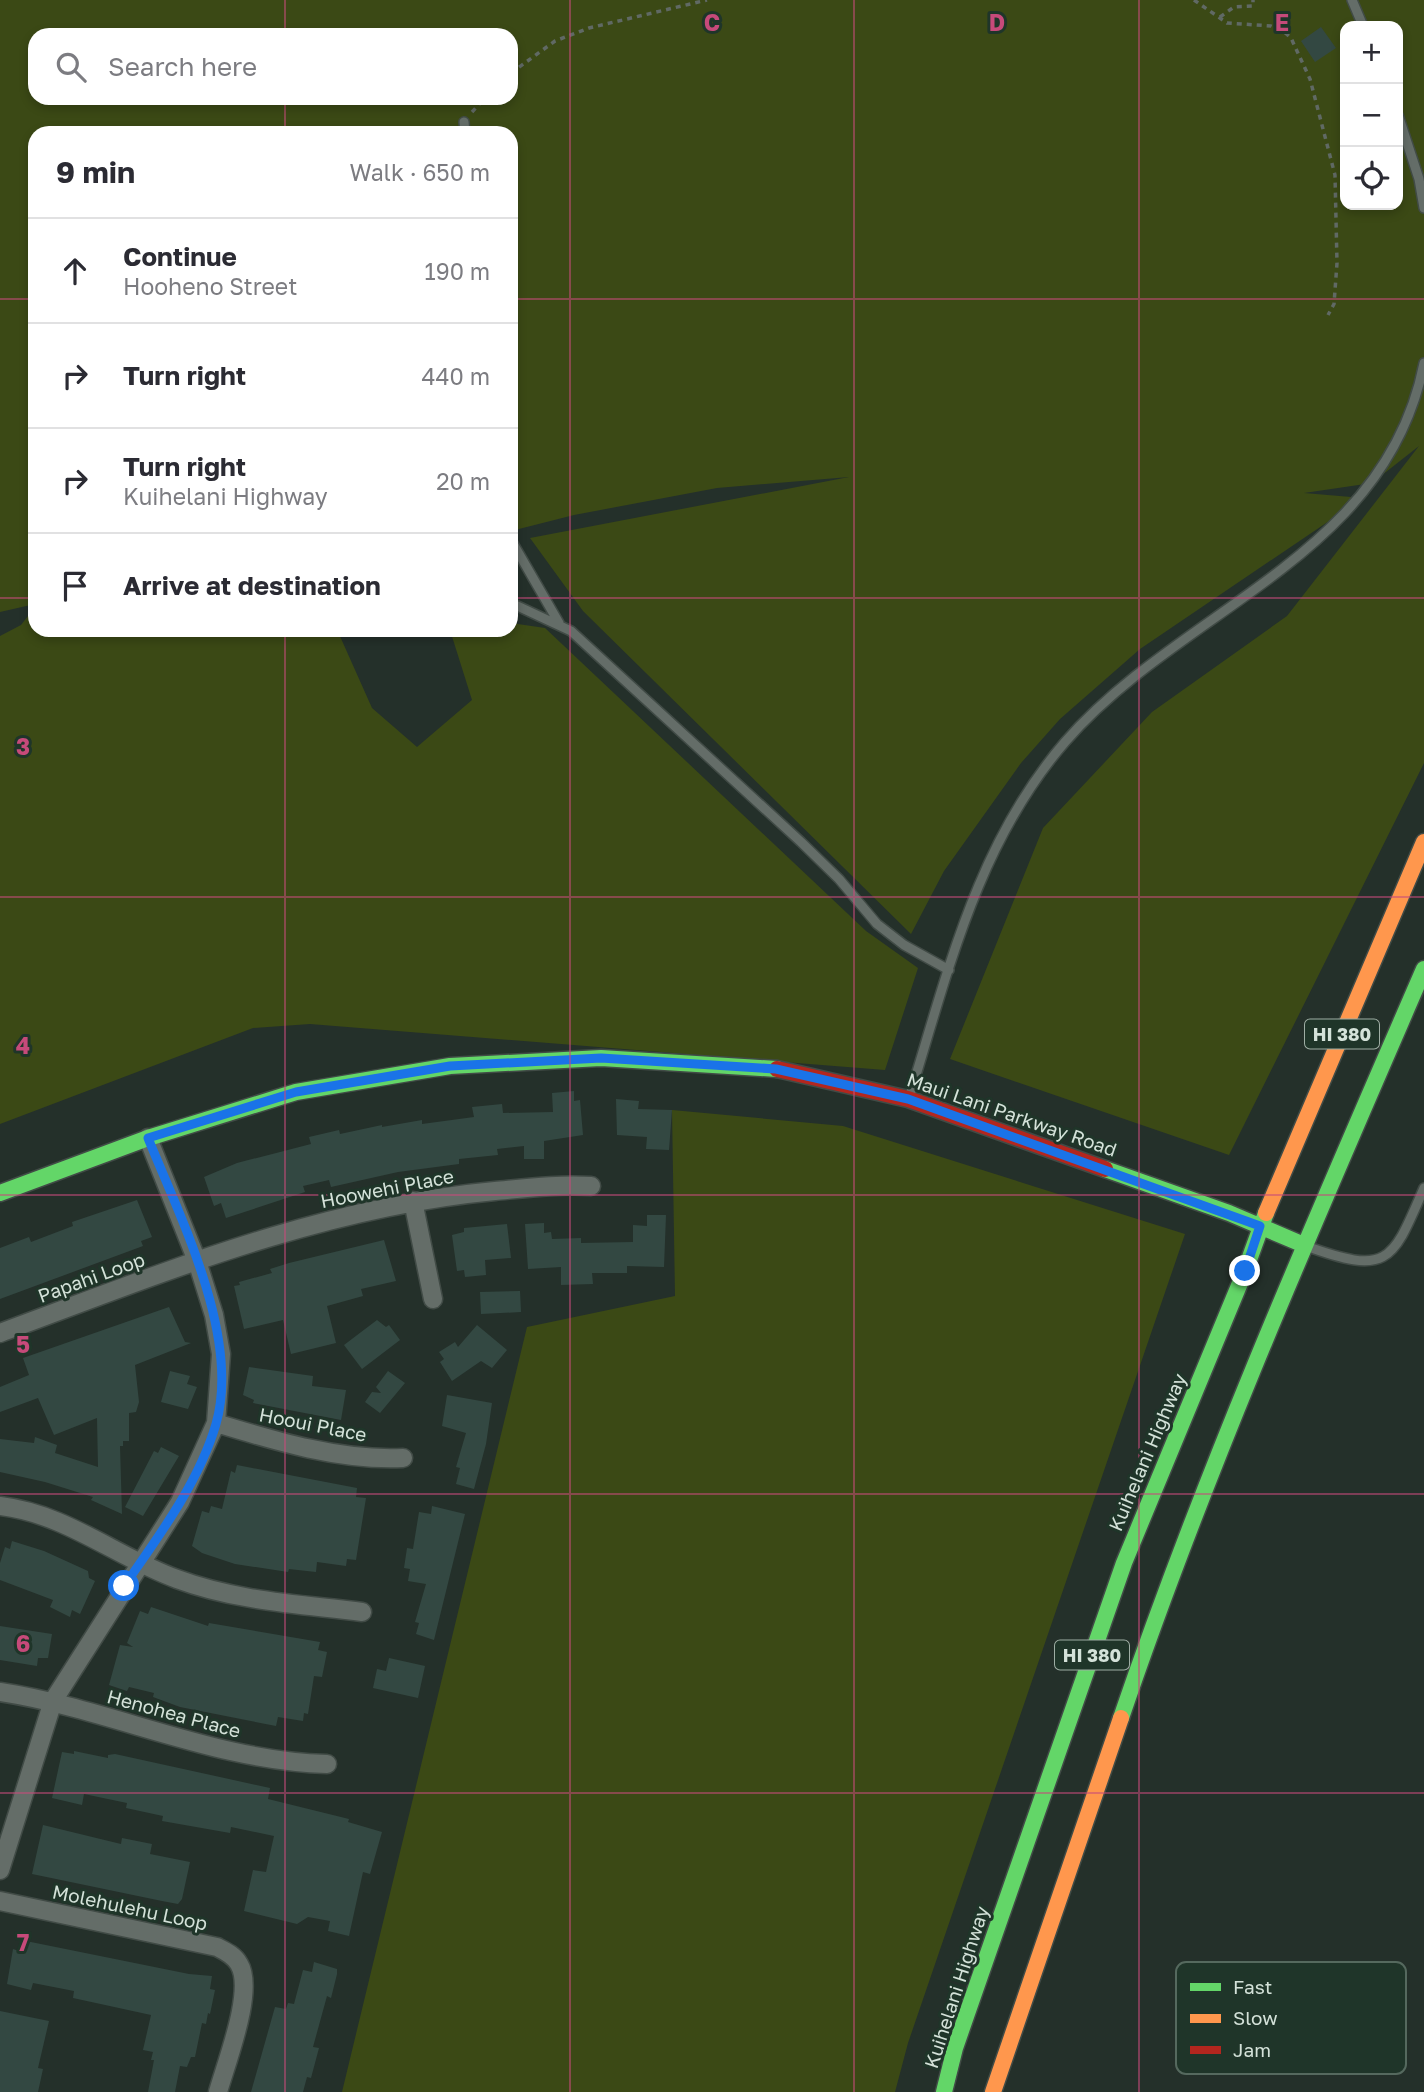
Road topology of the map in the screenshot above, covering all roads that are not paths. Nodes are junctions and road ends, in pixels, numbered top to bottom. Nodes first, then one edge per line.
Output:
1 (1352, 0) edge
2 (1361, 21) edge
3 (464, 122) road end
4 (464, 126) edge
5 (1403, 130) edge
6 (1424, 208) edge
7 (1424, 363) edge
8 (518, 552) edge
9 (518, 606) edge
10 (559, 622) junction
11 (1424, 842) edge
12 (1424, 969) edge
13 (949, 970) junction
14 (908, 1099) junction
15 (148, 1138) junction
16 (591, 1186) dead end
17 (1424, 1188) edge
18 (0, 1193) edge
19 (413, 1201) junction
20 (1260, 1226) junction
21 (1304, 1245) junction
22 (197, 1261) junction
23 (433, 1300) dead end
24 (0, 1333) edge
25 (216, 1423) junction
26 (403, 1458) dead end
27 (0, 1506) edge
28 (141, 1562) junction
29 (362, 1612) dead end
30 (0, 1692) edge
31 (53, 1701) junction
32 (327, 1764) dead end
33 (0, 1870) edge
34 (0, 1901) edge
35 (218, 2092) edge
36 (944, 2092) edge
37 (993, 2092) edge

1 - 2 lane
3 - 4 lane
5 - 6 lane
7 - 13 lane
8 - 10 lane
9 - 10 lane
10 - 13 lane
11 - 20 main road, Kuihelani Highway / HI 380
12 - 21 main road, HI 380
13 - 14 lane
14 - 15 main road, Maui Lani Parkway Road
14 - 20 main road, Maui Lani Parkway Road
15 - 18 main road, Maui Lani Parkway Road
15 - 22 street
16 - 19 street, Hoowehi Place
17 - 21 lane
19 - 22 street, Hoowehi Place
19 - 23 street
20 - 21 main road, Maui Lani Parkway Road
20 - 36 main road, Kuihelani Highway / HI 380
21 - 37 main road, HI 380
22 - 24 street, Papahi Loop
22 - 25 street
25 - 26 street, Hooui Place
25 - 28 street
27 - 28 street
28 - 29 street
28 - 31 street
30 - 31 street
31 - 32 street, Henohea Place
31 - 33 street
34 - 35 street, Molehulehu Loop

